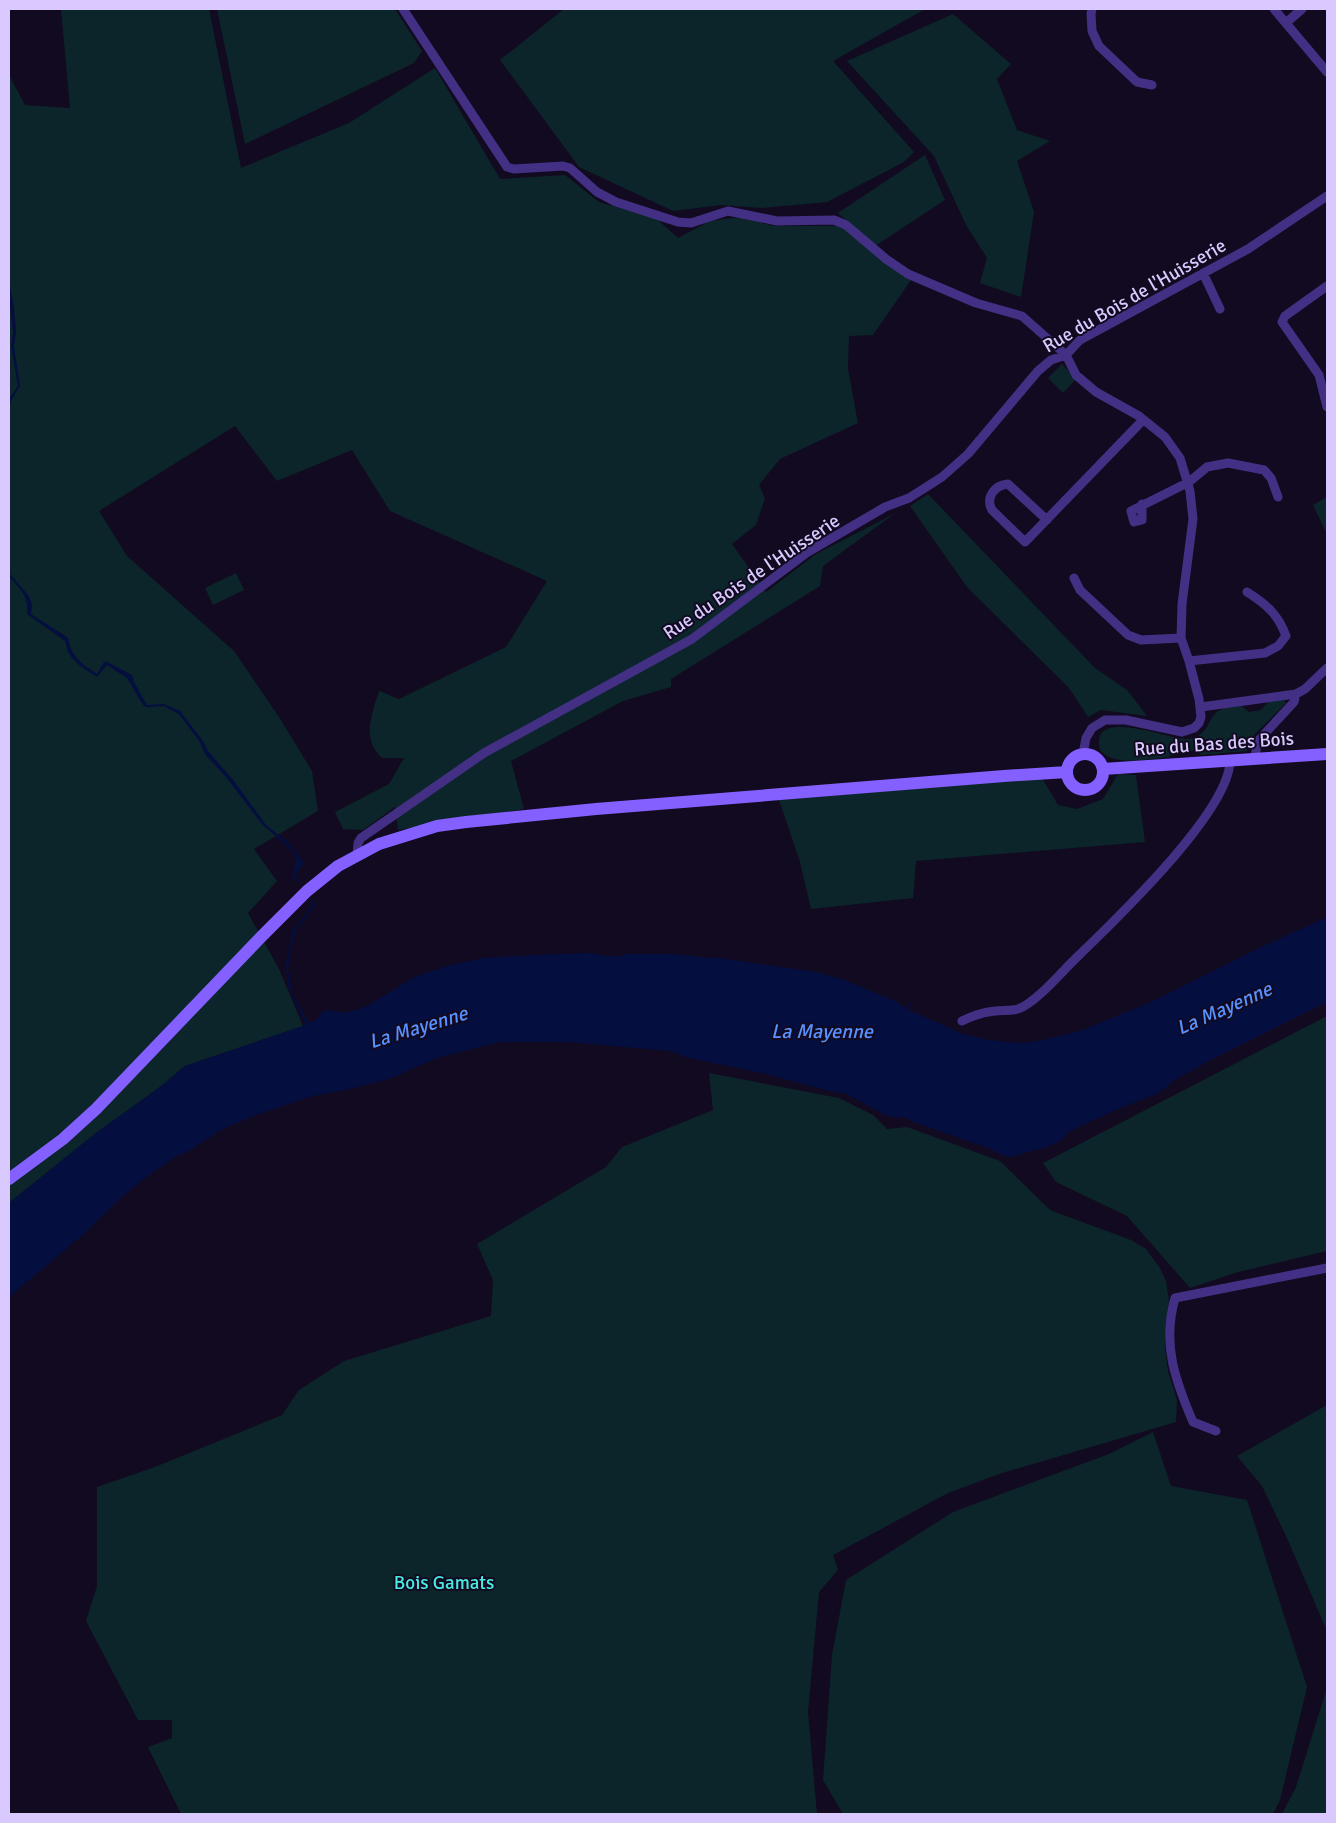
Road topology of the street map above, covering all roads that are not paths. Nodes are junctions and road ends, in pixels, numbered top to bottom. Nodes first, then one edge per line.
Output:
1 (403, 9) edge
2 (1092, 9) edge
3 (1274, 9) edge
4 (1302, 9) edge
5 (1286, 23) junction
6 (1327, 72) edge
7 (1152, 85) dead end
8 (1327, 196) edge
9 (1202, 273) junction
10 (1327, 286) edge
11 (1220, 309) dead end
12 (1066, 355) junction
13 (1327, 370) edge
14 (1319, 376) junction
15 (1327, 407) edge
16 (1143, 420) junction
17 (1189, 482) junction
18 (1278, 497) dead end
19 (1142, 504) dead end
20 (1047, 520) junction
21 (1074, 578) dead end
22 (1247, 592) dead end
23 (1181, 638) junction
24 (1189, 661) junction
25 (1327, 668) edge
26 (1296, 694) junction
27 (1201, 707) junction
28 (1083, 754) junction
29 (1327, 754) edge
30 (1255, 759) junction
31 (1230, 761) junction
32 (1103, 769) junction
33 (1067, 772) junction
34 (357, 855) junction
35 (962, 1021) dead end
36 (9, 1179) edge
37 (1327, 1268) edge
38 (1216, 1431) dead end

1 - 12 street
2 - 7 street
3 - 5 street
4 - 5 street
5 - 6 street
8 - 9 street, Rue du Bois de l'Huisserie
9 - 11 street
9 - 12 street, Rue du Bois de l'Huisserie
10 - 14 street
12 - 16 street
12 - 34 street, Rue du Bois de l'Huisserie
13 - 14 street
14 - 15 street
16 - 17 street
16 - 20 street
17 - 18 street
17 - 19 street
17 - 23 street
20 - 20 street
21 - 23 street
22 - 24 street
23 - 24 street
24 - 27 street
25 - 26 street
26 - 27 street
26 - 30 street
27 - 28 street
28 - 32 main road
28 - 33 main road
29 - 30 main road, Rue du Bas des Bois
30 - 31 main road, Rue du Bas des Bois
31 - 32 main road, Rue du Bas des Bois
31 - 35 street
32 - 33 main road
33 - 34 main road
34 - 36 main road
37 - 38 street

